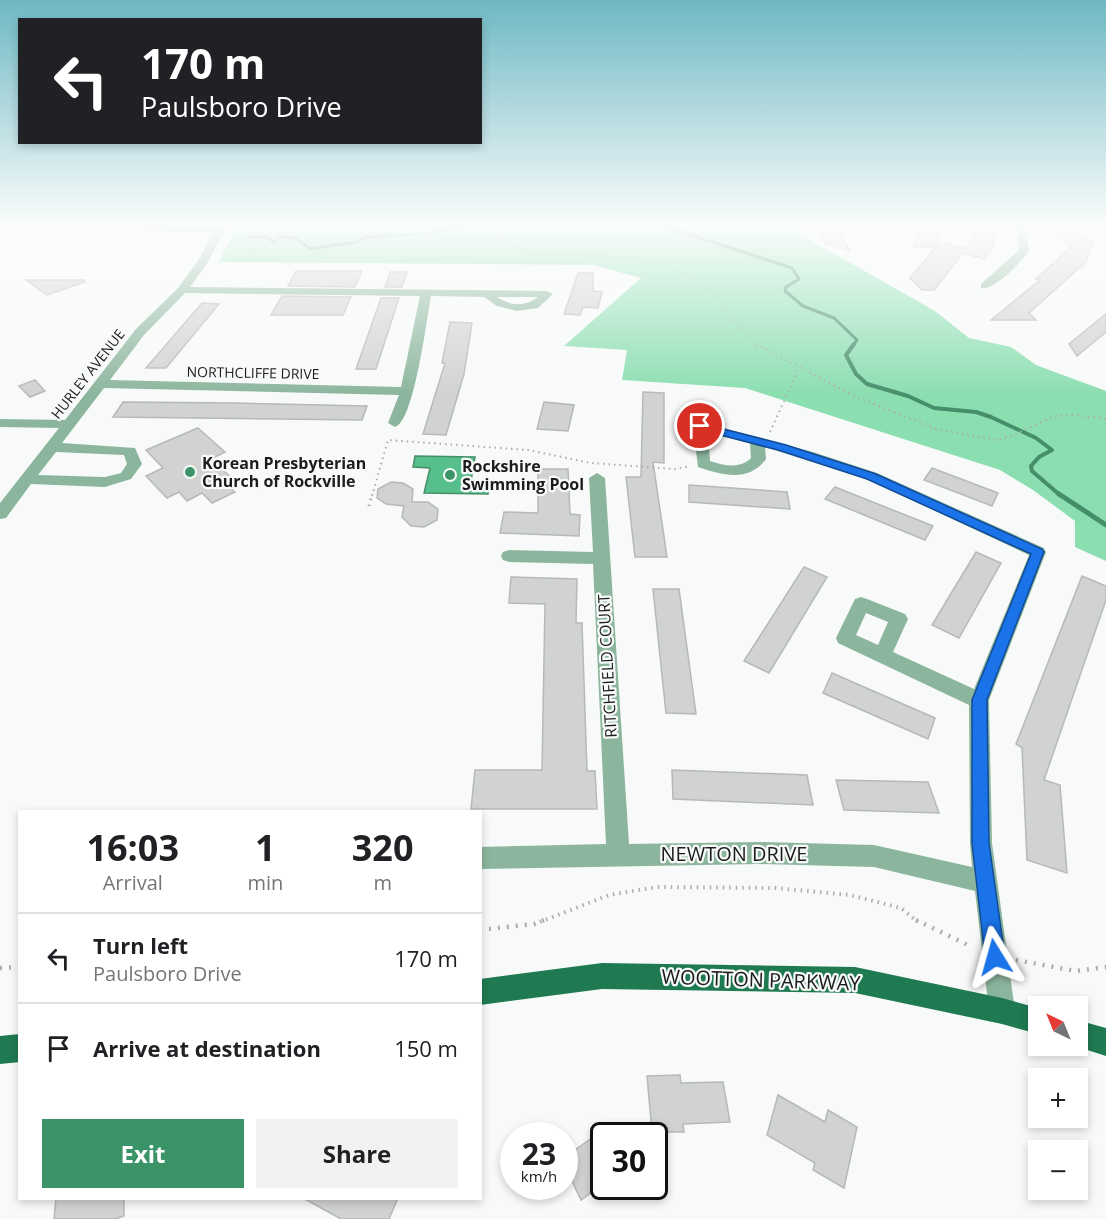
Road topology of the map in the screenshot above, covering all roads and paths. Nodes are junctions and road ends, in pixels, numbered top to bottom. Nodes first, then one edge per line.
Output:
1 (187, 283) edge
2 (699, 283) edge
3 (989, 283) edge
4 (985, 286) dead end
5 (182, 290) junction
6 (426, 294) junction
7 (488, 294) dead end
8 (799, 368) junction
9 (98, 384) junction
10 (407, 391) junction
11 (1106, 419) edge
12 (0, 423) edge
13 (395, 423) dead end
14 (68, 424) junction
15 (761, 442) junction
16 (51, 447) junction
17 (703, 464) junction
18 (597, 478) dead end
19 (27, 479) junction
20 (369, 506) dead end
21 (0, 514) edge
22 (509, 556) dead end
23 (602, 558) junction
24 (882, 655) dead end
25 (980, 700) junction
26 (618, 855) junction
27 (482, 858) edge
28 (985, 882) junction
29 (482, 930) edge
30 (995, 957) junction
31 (18, 967) edge
32 (0, 968) edge
33 (1106, 968) edge
34 (482, 992) edge
35 (1002, 1011) junction
36 (1028, 1019) edge
37 (1088, 1036) edge
38 (1106, 1042) edge
39 (18, 1048) edge
40 (0, 1050) edge

1 - 5 street, HURLEY AVENUE
2 - 8 path
3 - 4 street
5 - 6 street
5 - 9 street, HURLEY AVENUE
6 - 7 street
6 - 10 street
8 - 11 path
8 - 15 path
9 - 10 street, NORTHCLIFFE DRIVE
9 - 14 street, HURLEY AVENUE
10 - 13 street
12 - 14 street
14 - 16 street, HURLEY AVENUE
15 - 17 street
15 - 17 street
15 - 25 street
16 - 19 street, HURLEY AVENUE
16 - 19 street
17 - 20 path
18 - 23 street, RITCHFIELD COURT
19 - 21 street, HURLEY AVENUE
22 - 23 street
23 - 26 street, RITCHFIELD COURT
24 - 25 street
25 - 28 street
26 - 27 street, NEWTON DRIVE
26 - 28 street, NEWTON DRIVE
28 - 30 street
29 - 30 path
30 - 33 path
30 - 35 street
31 - 32 path
34 - 35 main road, WOOTTON PARKWAY
35 - 36 main road, WOOTTON PARKWAY
37 - 38 main road
39 - 40 main road

